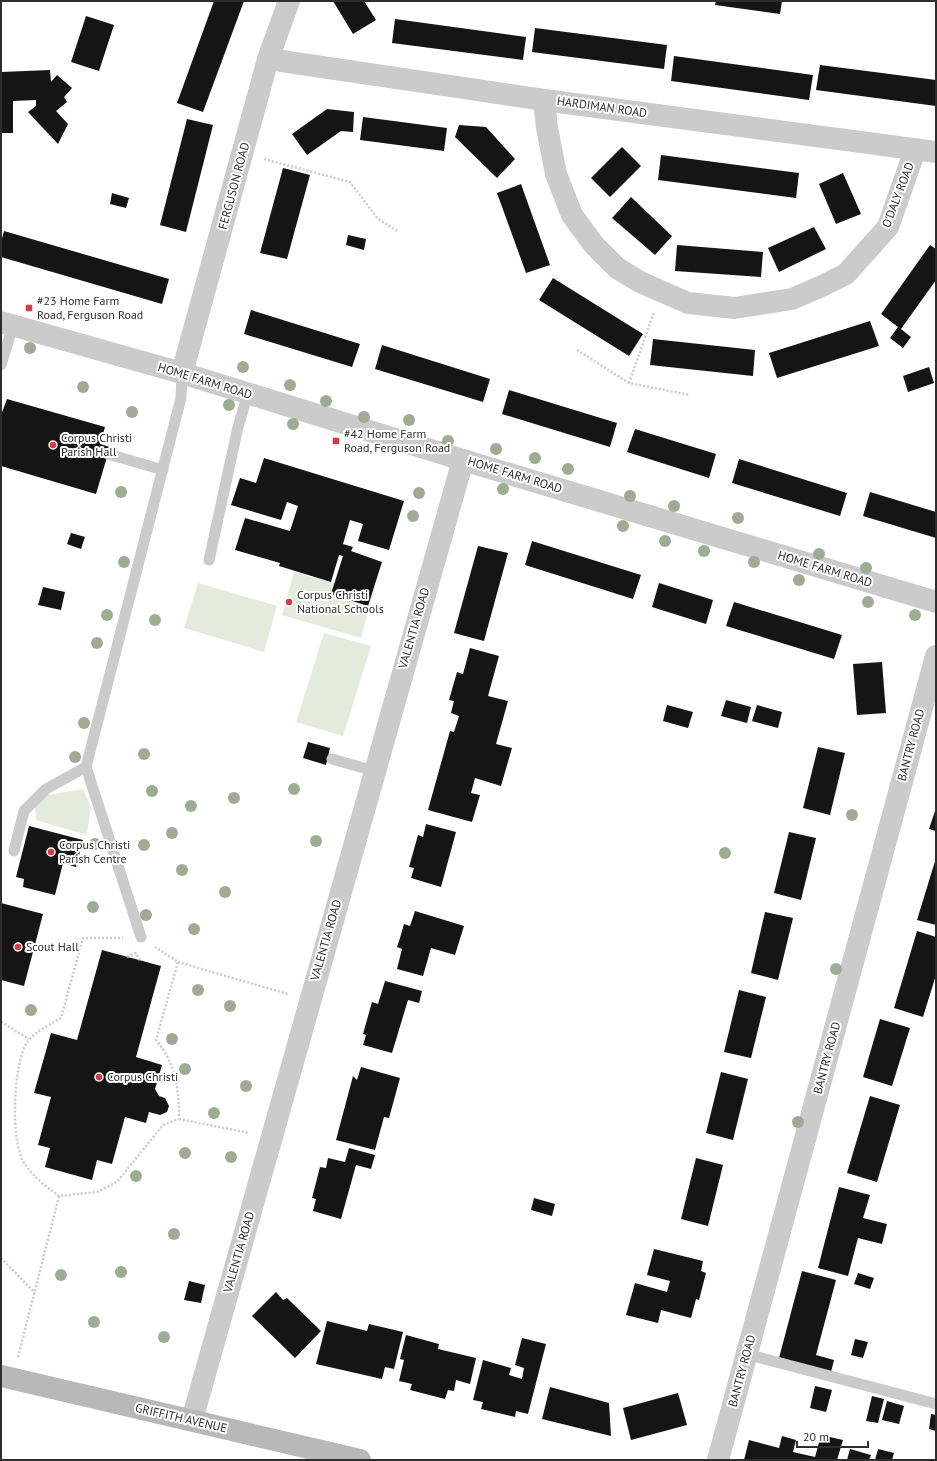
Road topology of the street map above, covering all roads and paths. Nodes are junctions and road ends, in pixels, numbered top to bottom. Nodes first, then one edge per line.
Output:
1 (290, 1) edge
2 (268, 59) junction
3 (544, 100) junction
4 (926, 151) edge
5 (242, 154) junction
6 (399, 232) dead end
7 (656, 308) dead end
8 (7, 324) edge
9 (577, 350) dead end
10 (1, 364) edge
11 (182, 373) junction
12 (629, 383) junction
13 (248, 393) junction
14 (690, 395) dead end
15 (108, 454) dead end
16 (462, 460) junction
17 (163, 470) junction
18 (209, 560) dead end
19 (936, 602) edge
20 (936, 656) edge
21 (332, 758) dead end
22 (86, 767) junction
23 (374, 771) junction
24 (14, 851) dead end
25 (141, 938) junction
26 (127, 957) dead end
27 (140, 961) dead end
28 (178, 962) junction
29 (310, 999) junction
30 (1, 1022) edge
31 (29, 1039) junction
32 (179, 1119) junction
33 (253, 1134) dead end
34 (60, 1196) junction
35 (1, 1258) edge
36 (35, 1293) junction
37 (746, 1354) junction
38 (6, 1377) edge
39 (936, 1404) edge
40 (192, 1420) junction
41 (360, 1460) edge
42 (718, 1460) edge

1 - 2 street, FERGUSON ROAD
2 - 3 street, HARDIMAN ROAD
2 - 5 street, FERGUSON ROAD
3 - 4 street, HARDIMAN ROAD
3 - 4 street, O'DALY ROAD
5 - 6 path
5 - 11 street, FERGUSON ROAD
7 - 12 path
8 - 10 lane
8 - 11 street, HOME FARM ROAD
9 - 12 path
11 - 13 street, HOME FARM ROAD
11 - 17 lane
12 - 14 path
13 - 16 street, HOME FARM ROAD
13 - 18 lane
15 - 17 lane
16 - 19 street, HOME FARM ROAD
16 - 23 street, VALENTIA ROAD
17 - 22 lane
20 - 37 street, BANTRY ROAD
21 - 23 lane
22 - 24 lane
22 - 25 lane
23 - 29 street, VALENTIA ROAD
25 - 28 path
25 - 31 path
26 - 27 path
28 - 29 path
28 - 32 path
29 - 40 street, VALENTIA ROAD
30 - 31 path
31 - 34 path
32 - 33 path
32 - 34 path
34 - 36 path
35 - 36 path
36 - 38 path
37 - 39 lane
37 - 42 street, BANTRY ROAD
38 - 40 main road, GRIFFITH AVENUE
40 - 41 main road, GRIFFITH AVENUE

